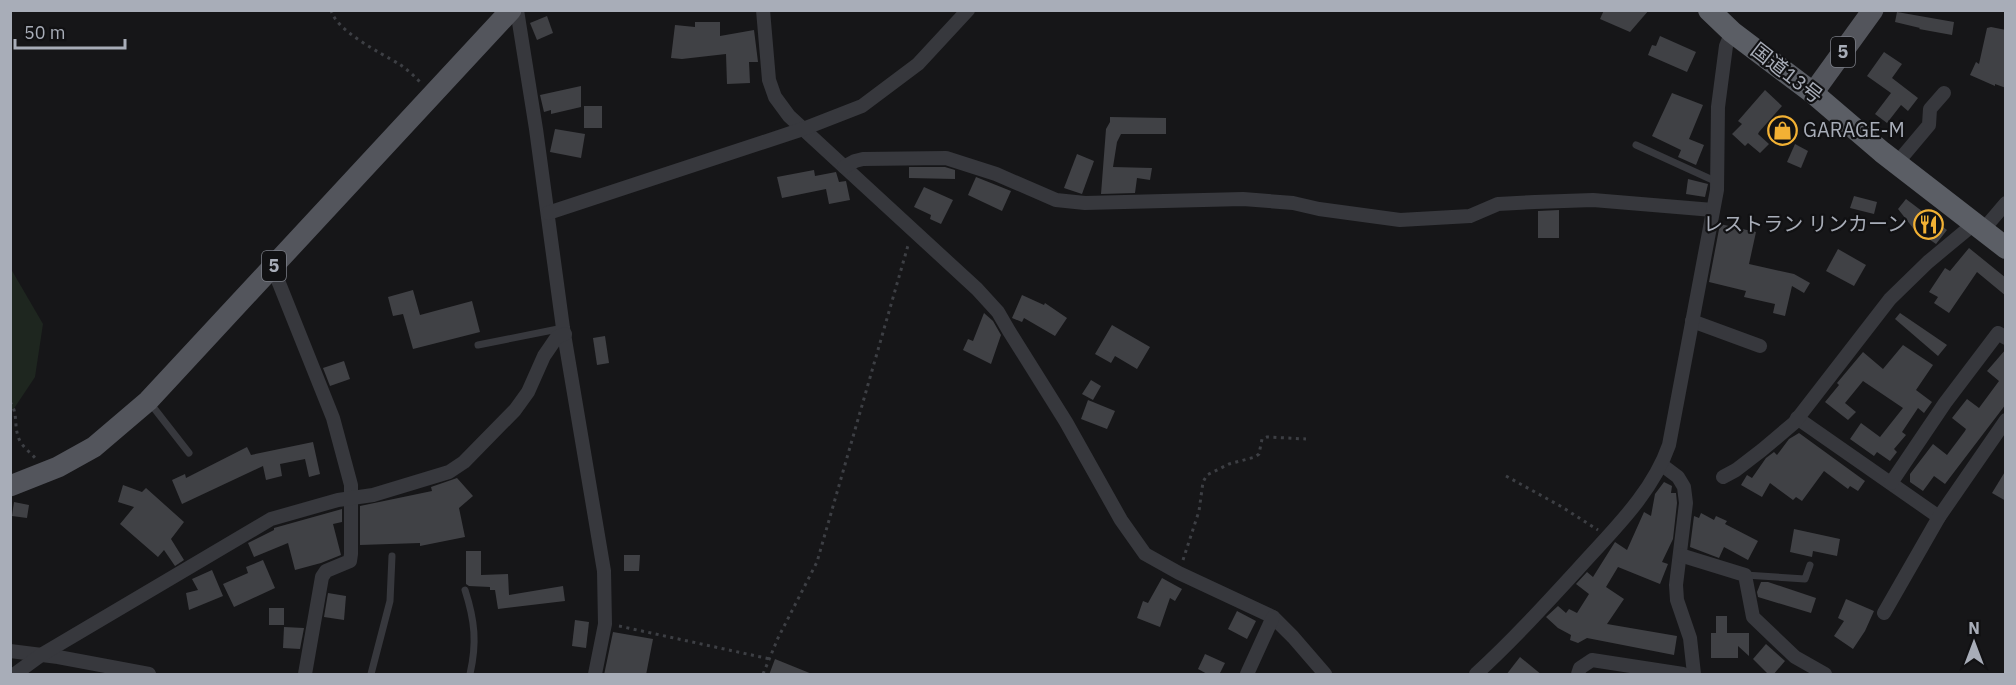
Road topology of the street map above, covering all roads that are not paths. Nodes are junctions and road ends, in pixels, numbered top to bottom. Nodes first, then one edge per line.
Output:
1 (511, 10) edge
2 (517, 10) edge
3 (763, 10) edge
4 (968, 10) edge
5 (1873, 10) edge
6 (1721, 18) edge
7 (1813, 93) junction
8 (1944, 93) dead end
9 (803, 129) junction
10 (1636, 146) dead end
11 (1898, 163) junction
12 (844, 167) junction
13 (1717, 182) junction
14 (2006, 203) edge
15 (1713, 210) junction
16 (548, 213) junction
17 (1979, 227) junction
18 (2006, 248) edge
19 (273, 267) junction
20 (1692, 321) junction
21 (564, 331) junction
22 (2006, 338) edge
23 (478, 345) dead end
24 (1760, 346) dead end
25 (148, 401) junction
26 (1797, 418) junction
27 (2006, 420) edge
28 (189, 453) dead end
29 (1662, 465) junction
30 (1723, 477) dead end
31 (1891, 483) junction
32 (10, 486) edge
33 (351, 499) junction
34 (1939, 517) junction
35 (1680, 555) junction
36 (392, 556) dead end
37 (1810, 566) dead end
38 (1745, 575) junction
39 (465, 590) dead end
40 (1884, 613) dead end
41 (1273, 617) junction
42 (10, 651) edge
43 (41, 655) junction
44 (15, 675) edge
45 (149, 675) edge
46 (305, 675) edge
47 (371, 675) edge
48 (470, 675) edge
49 (595, 675) edge
50 (1247, 675) edge
51 (1325, 675) edge
52 (1476, 675) edge
53 (1578, 675) edge
54 (1683, 675) edge
55 (1694, 675) edge
56 (1825, 675) edge

1 - 19 main road, 5
2 - 16 street
3 - 9 street
4 - 9 street
5 - 7 main road, 5
6 - 7 highway, 国道13号
6 - 13 street
7 - 11 highway, 国道13号
8 - 11 street
9 - 12 street
9 - 16 street
10 - 13 lane
11 - 17 highway, 国道13号
12 - 15 street
12 - 41 street
13 - 15 street
14 - 17 street
15 - 20 street
16 - 21 street
17 - 18 highway, 国道13号
17 - 26 street
19 - 25 main road, 5
19 - 33 street
20 - 24 street
20 - 29 street
21 - 23 lane
21 - 33 street
21 - 49 street
22 - 31 street
25 - 28 lane
25 - 32 main road, 5
26 - 30 street
26 - 31 street
27 - 34 street
29 - 35 street
29 - 52 street
31 - 34 street
33 - 43 street
33 - 46 street
34 - 40 street
35 - 38 street
35 - 55 street
36 - 47 lane
37 - 38 lane
38 - 56 street
39 - 48 lane
41 - 50 street
41 - 51 street
42 - 43 street
43 - 44 street
43 - 45 street
53 - 54 street

